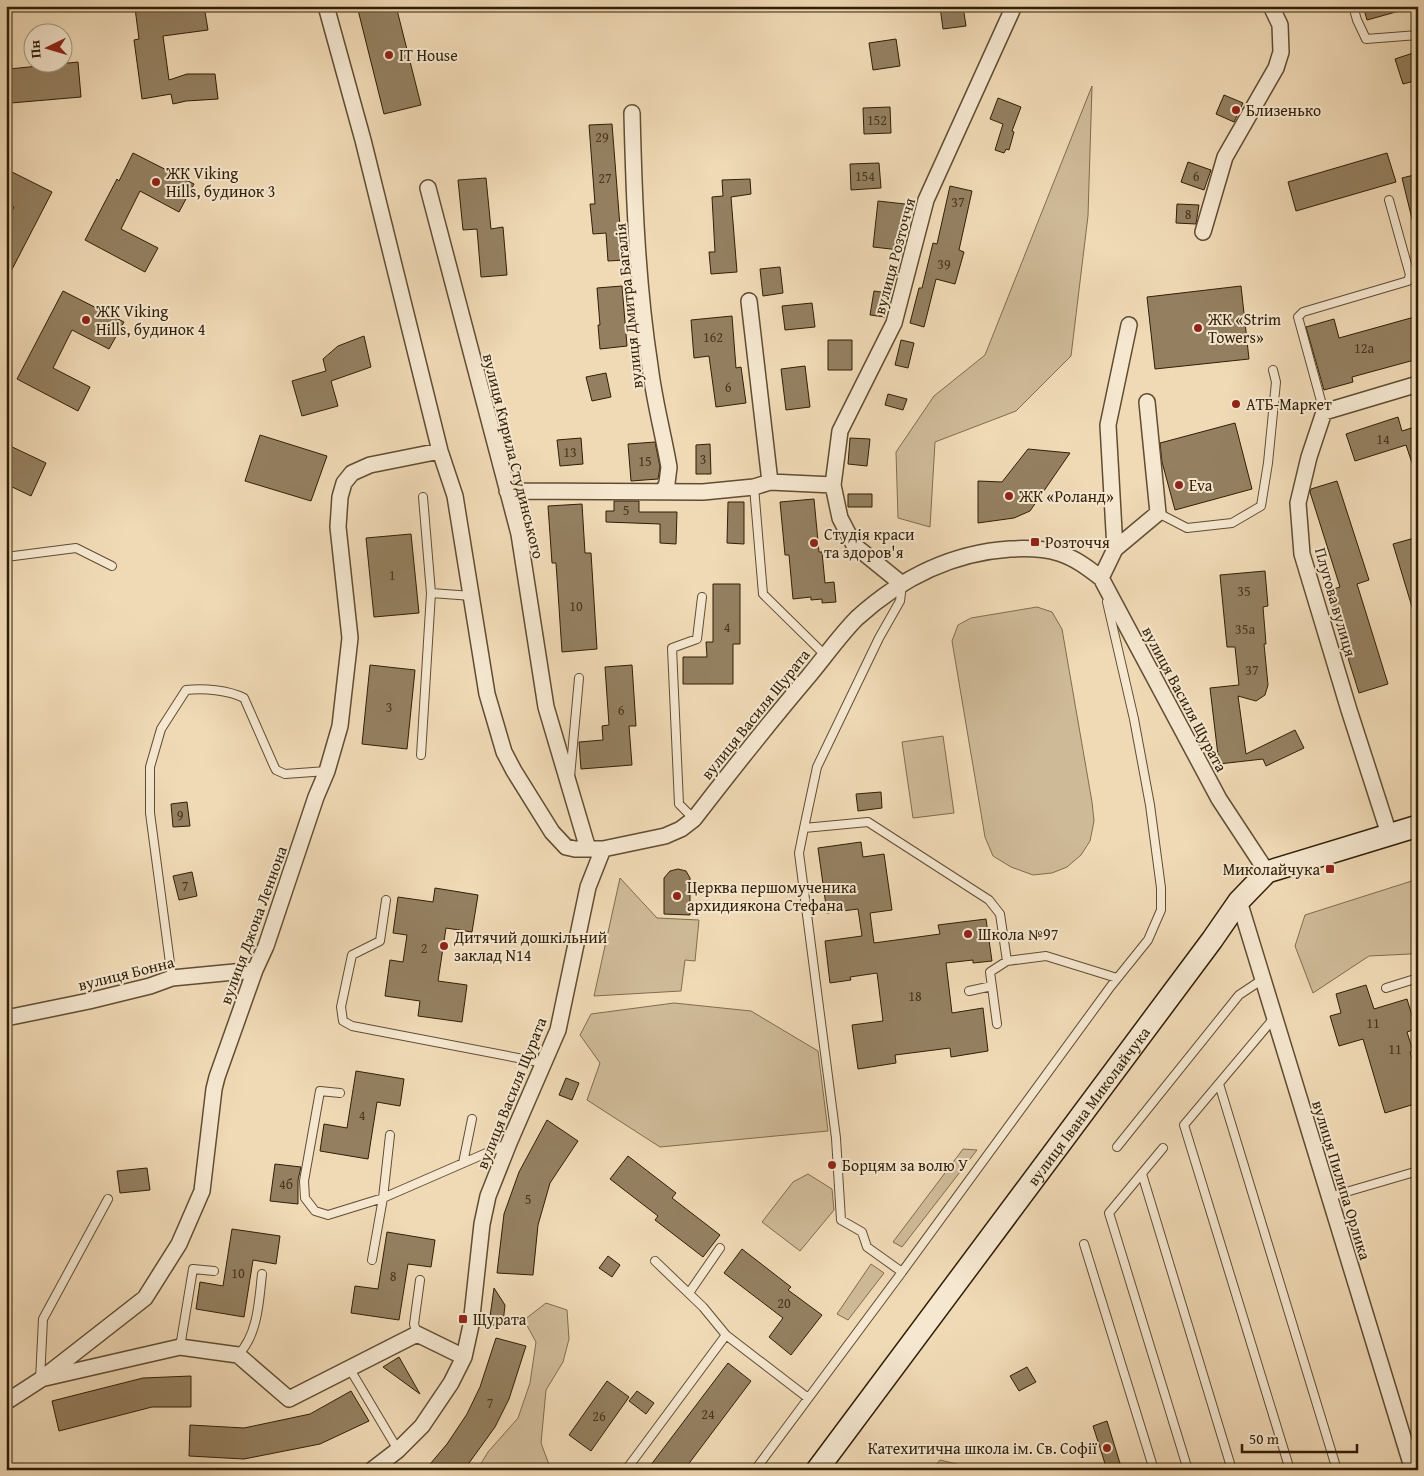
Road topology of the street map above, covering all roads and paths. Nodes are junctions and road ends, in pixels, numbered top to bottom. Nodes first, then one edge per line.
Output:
1 (326, 6) edge
2 (1014, 6) edge
3 (1270, 6) edge
4 (1353, 6) edge
5 (1418, 35) edge
6 (632, 113) dead end
7 (428, 188) dead end
8 (1389, 200) dead end
9 (1203, 232) dead end
10 (750, 301) dead end
11 (1128, 325) dead end
12 (1273, 370) dead end
13 (1418, 384) edge
14 (1147, 402) dead end
15 (1324, 412) junction
16 (440, 451) junction
17 (770, 482) junction
18 (833, 485) junction
19 (754, 487) junction
20 (507, 491) junction
21 (663, 492) junction
22 (422, 497) dead end
23 (1158, 513) junction
24 (1114, 549) junction
25 (6, 557) edge
26 (112, 566) dead end
27 (1101, 578) junction
28 (902, 584) junction
29 (431, 594) junction
30 (472, 596) junction
31 (702, 597) dead end
32 (826, 656) junction
33 (579, 678) dead end
34 (421, 755) dead end
35 (327, 771) junction
36 (570, 786) junction
37 (694, 818) junction
38 (1418, 826) edge
39 (804, 828) junction
40 (1389, 834) junction
41 (595, 849) junction
42 (1267, 872) junction
43 (386, 900) dead end
44 (1239, 901) junction
45 (1007, 961) junction
46 (255, 970) junction
47 (172, 978) junction
48 (1117, 978) junction
49 (1418, 978) edge
50 (1263, 979) junction
51 (992, 986) junction
52 (1386, 988) dead end
53 (969, 991) dead end
54 (1274, 1017) junction
55 (6, 1018) edge
56 (997, 1024) dead end
57 (544, 1063) junction
58 (1218, 1084) junction
59 (340, 1093) dead end
60 (472, 1119) dead end
61 (390, 1135) dead end
62 (508, 1143) junction
63 (1117, 1147) dead end
64 (1162, 1148) dead end
65 (463, 1163) junction
66 (1418, 1171) edge
67 (1142, 1174) junction
68 (1329, 1197) junction
69 (383, 1198) junction
70 (108, 1199) dead end
71 (1084, 1244) dead end
72 (720, 1248) dead end
73 (372, 1260) dead end
74 (655, 1260) dead end
75 (214, 1271) dead end
76 (902, 1272) junction
77 (262, 1274) dead end
78 (420, 1280) dead end
79 (689, 1293) junction
80 (417, 1334) junction
81 (726, 1335) junction
82 (180, 1347) junction
83 (238, 1354) junction
84 (464, 1357) junction
85 (354, 1376) dead end
86 (40, 1380) junction
87 (808, 1398) junction
88 (6, 1402) edge
89 (398, 1450) junction
90 (372, 1470) edge
91 (626, 1470) edge
92 (755, 1470) edge
93 (817, 1470) edge
94 (1154, 1470) edge
95 (1188, 1470) edge
96 (1232, 1470) edge
97 (1290, 1470) edge
98 (1337, 1470) edge
99 (1413, 1470) edge

1 - 16 street
2 - 18 street, вулиця Розточчя
3 - 9 street
4 - 5 lane
6 - 21 street, вулиця Дмитра Багалія
7 - 20 street, вулиця Кирила Студинського
8 - 15 lane
10 - 17 street
11 - 24 street
12 - 23 lane
13 - 15 street
14 - 23 street
15 - 40 street, Плугова вулиця
16 - 30 street
16 - 35 street, вулиця Джона Леннона
17 - 18 street
17 - 19 street
18 - 28 street, вулиця Розточчя
19 - 21 street
19 - 32 lane
20 - 21 street
20 - 36 street, вулиця Кирила Студинського
22 - 29 lane
23 - 24 street
24 - 27 street
25 - 26 lane
27 - 28 street, вулиця Василя Щурата
27 - 42 street, вулиця Василя Щурата
27 - 48 lane
28 - 32 street, вулиця Василя Щурата
28 - 39 lane
29 - 30 lane
29 - 34 lane
30 - 41 street
31 - 37 lane
32 - 37 street, вулиця Василя Щурата
33 - 36 lane
35 - 46 street, вулиця Джона Леннона
35 - 47 lane
36 - 41 street, вулиця Кирила Студинського
37 - 41 street, вулиця Василя Щурата
38 - 40 street, вулиця Івана Миколайчука
39 - 45 lane
39 - 76 lane
40 - 42 street, вулиця Івана Миколайчука
41 - 57 street, вулиця Василя Щурата
42 - 44 street, вулиця Івана Миколайчука
43 - 57 lane
44 - 50 street, вулиця Пилипа Орлика
44 - 93 street, вулиця Івана Миколайчука
45 - 48 lane
45 - 51 lane
46 - 47 street, вулиця Бонна
46 - 86 street, вулиця Джона Леннона
47 - 55 street, вулиця Бонна
48 - 76 lane
49 - 52 lane
50 - 54 street, вулиця Пилипа Орлика
50 - 63 lane
51 - 53 lane
51 - 56 lane
54 - 58 lane
54 - 68 street, вулиця Пилипа Орлика
57 - 62 street, вулиця Василя Щурата
58 - 97 lane
58 - 98 lane
59 - 69 lane
60 - 65 lane
61 - 69 lane
62 - 65 lane
62 - 84 street, вулиця Василя Щурата
64 - 67 lane
65 - 69 lane
66 - 68 lane
67 - 95 lane
67 - 96 lane
68 - 99 street, вулиця Пилипа Орлика
69 - 73 lane
70 - 86 lane
71 - 94 lane
72 - 79 lane
74 - 79 lane
75 - 82 lane
76 - 87 lane
77 - 83 lane
78 - 80 lane
79 - 81 lane
80 - 83 street
80 - 84 street
81 - 87 lane
81 - 91 lane
82 - 83 street
82 - 86 street
84 - 89 street, вулиця Василя Щурата
85 - 89 lane
86 - 88 street, вулиця Джона Леннона
87 - 92 lane
89 - 90 street, вулиця Василя Щурата

